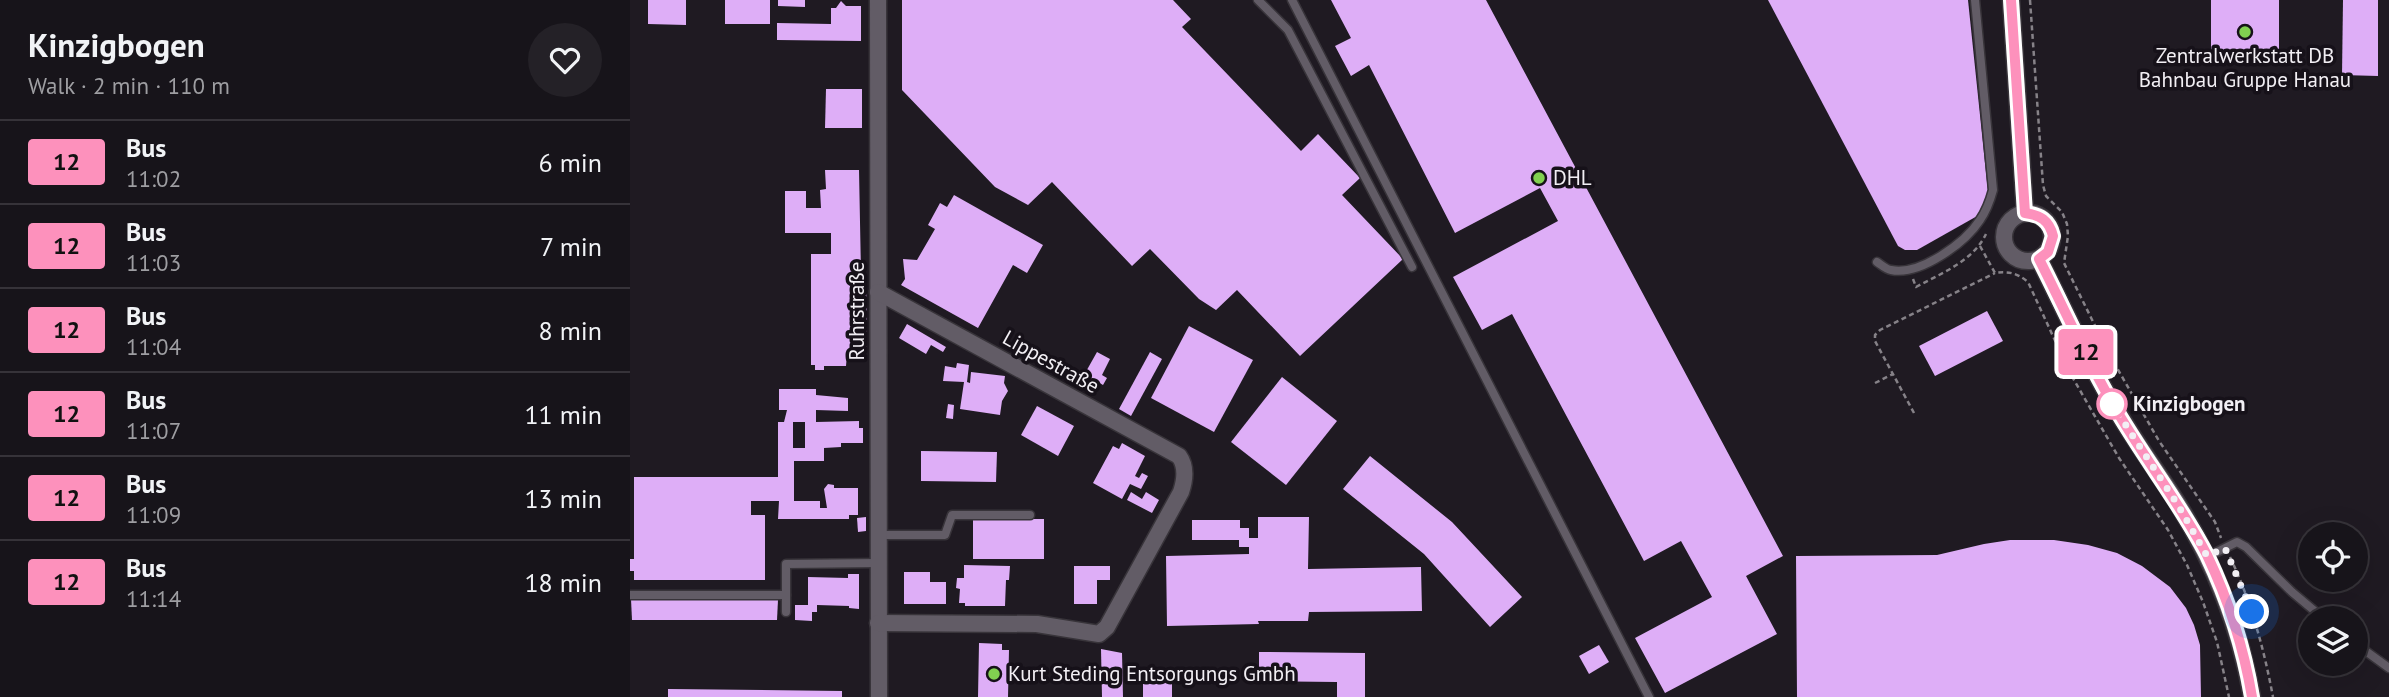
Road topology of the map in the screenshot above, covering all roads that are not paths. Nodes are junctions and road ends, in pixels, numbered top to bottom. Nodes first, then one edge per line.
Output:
1 (878, 0) edge
2 (1258, 0) edge
3 (1292, 0) edge
4 (1975, 0) edge
5 (2011, 0) edge
6 (2025, 213) junction
7 (2039, 259) junction
8 (1877, 261) dead end
9 (1412, 267) dead end
10 (878, 292) junction
11 (1030, 514) dead end
12 (878, 535) junction
13 (2207, 556) junction
14 (878, 563) junction
15 (630, 595) edge
16 (786, 596) junction
17 (2309, 606) edge
18 (786, 612) dead end
19 (878, 623) junction
20 (2368, 653) edge
21 (2389, 668) edge
22 (878, 697) edge
23 (1649, 697) edge
24 (2252, 697) edge

1 - 10 street, Ruhrstraße
2 - 9 lane
3 - 23 lane
4 - 8 lane
5 - 6 street
6 - 7 street
6 - 7 street
7 - 13 street
10 - 12 street, Ruhrstraße
10 - 19 street, Lippestraße
11 - 12 lane
12 - 14 street, Ruhrstraße
13 - 17 lane
13 - 24 street
14 - 16 lane
14 - 19 street, Ruhrstraße
15 - 16 lane
16 - 18 lane
19 - 22 street, Ruhrstraße
20 - 21 lane

